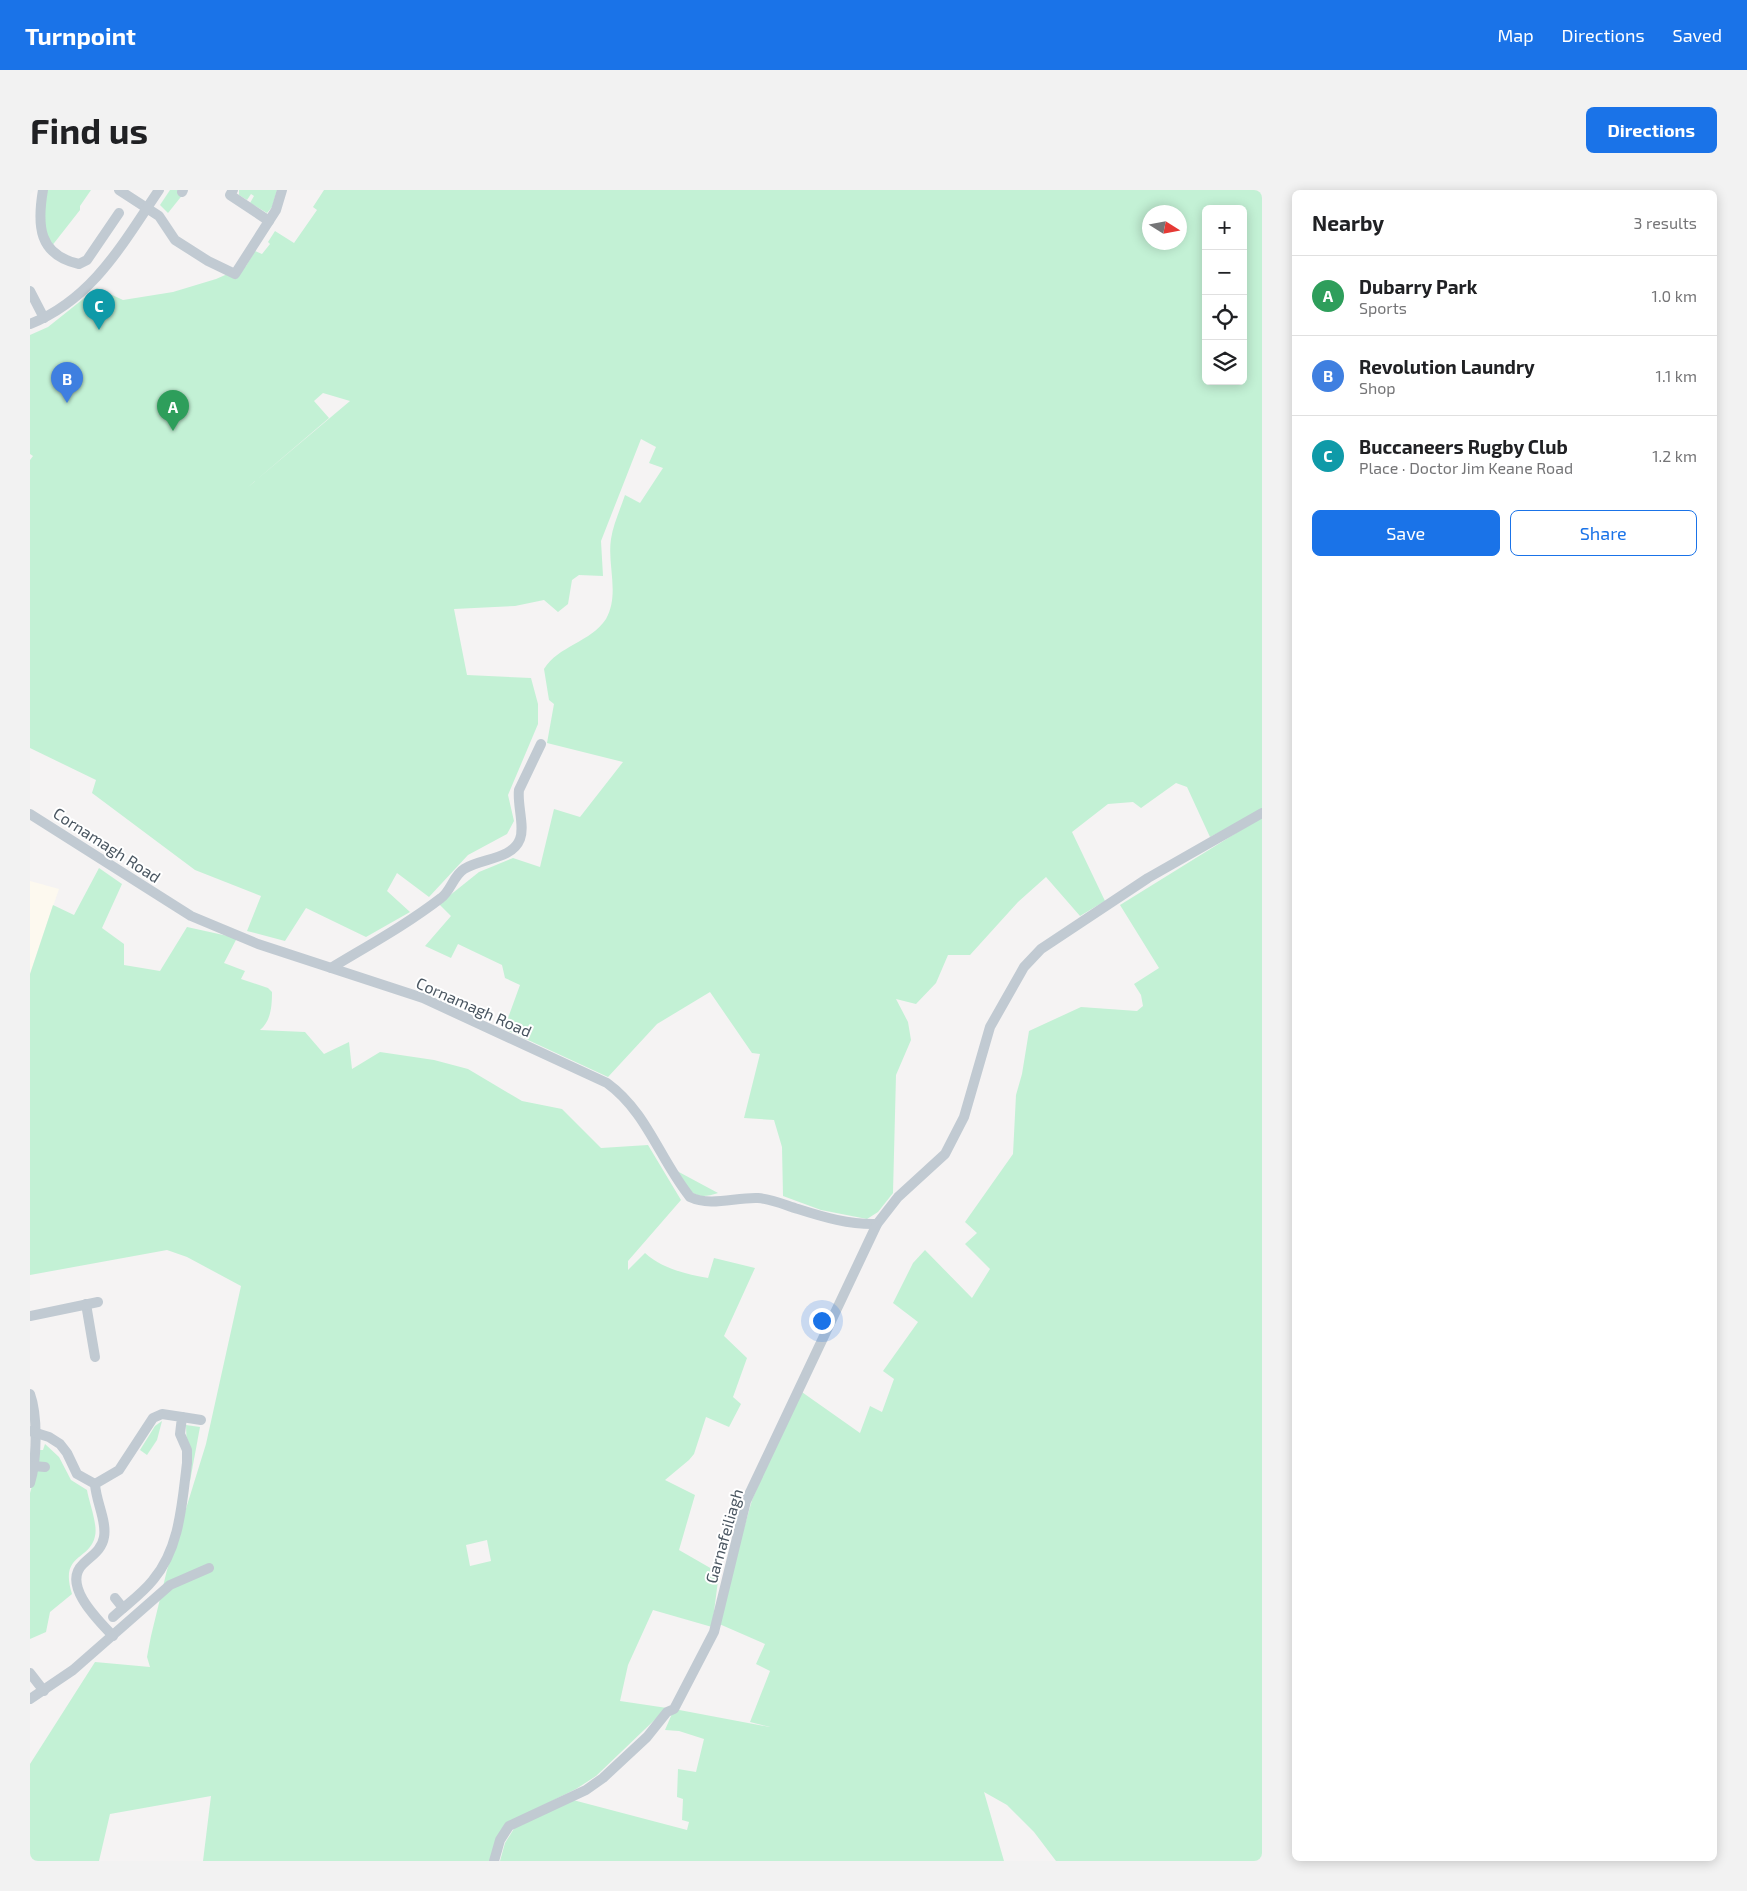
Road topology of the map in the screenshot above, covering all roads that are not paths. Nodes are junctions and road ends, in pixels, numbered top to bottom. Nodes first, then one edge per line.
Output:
1 (43, 190) edge
2 (119, 190) edge
3 (159, 190) edge
4 (282, 190) edge
5 (228, 192) edge
6 (147, 208) junction
7 (120, 213) dead end
8 (269, 221) junction
9 (30, 291) edge
10 (44, 318) junction
11 (30, 324) edge
12 (541, 744) dead end
13 (1262, 813) edge
14 (30, 814) edge
15 (331, 968) junction
16 (877, 1224) junction
17 (98, 1302) dead end
18 (86, 1304) junction
19 (30, 1316) edge
20 (95, 1357) dead end
21 (30, 1394) edge
22 (182, 1417) junction
23 (201, 1420) dead end
24 (32, 1431) edge
25 (34, 1466) junction
26 (45, 1467) dead end
27 (30, 1483) edge
28 (95, 1484) junction
29 (209, 1568) dead end
30 (115, 1598) dead end
31 (123, 1608) junction
32 (113, 1617) dead end
33 (113, 1636) junction
34 (30, 1673) edge
35 (44, 1691) junction
36 (30, 1699) edge
37 (494, 1861) edge

1 - 7 street
2 - 6 street
3 - 6 street
4 - 8 street
5 - 8 street
6 - 8 street
6 - 10 street
9 - 10 street
10 - 11 street
12 - 15 street
13 - 16 street, Garnafeiliagh
14 - 15 street, Cornamagh Road
15 - 16 street, Cornamagh Road
16 - 37 street, Garnafeiliagh
17 - 18 street
18 - 19 street
18 - 20 street
21 - 24 street
22 - 23 street
22 - 28 street
22 - 31 street
24 - 25 street
24 - 28 street
25 - 26 street
25 - 27 street
28 - 33 street
29 - 33 street
30 - 31 street
31 - 32 street
33 - 35 street
34 - 35 street
35 - 36 street

